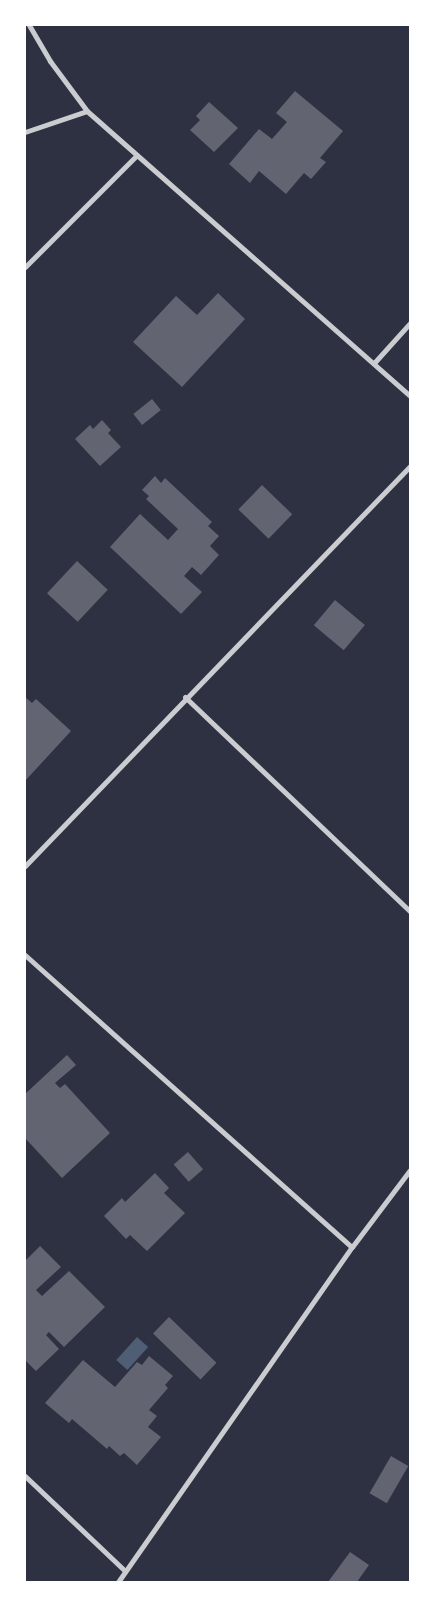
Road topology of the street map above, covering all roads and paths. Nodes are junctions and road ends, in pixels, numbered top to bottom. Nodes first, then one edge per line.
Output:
1 (29, 25) edge
2 (87, 111) junction
3 (25, 132) edge
4 (137, 155) junction
5 (25, 267) edge
6 (410, 323) edge
7 (374, 364) junction
8 (410, 396) edge
9 (410, 466) edge
10 (186, 697) junction
11 (25, 866) edge
12 (410, 911) edge
13 (25, 955) edge
14 (410, 1170) edge
15 (352, 1247) junction
16 (25, 1476) edge
17 (125, 1571) junction
18 (118, 1582) edge

1 - 2 street
2 - 3 street
2 - 4 street
4 - 5 street
4 - 7 street
6 - 7 street
7 - 8 street
9 - 10 street
10 - 11 street
10 - 12 street
13 - 15 street
14 - 15 street
15 - 17 street
16 - 17 street
17 - 18 street

